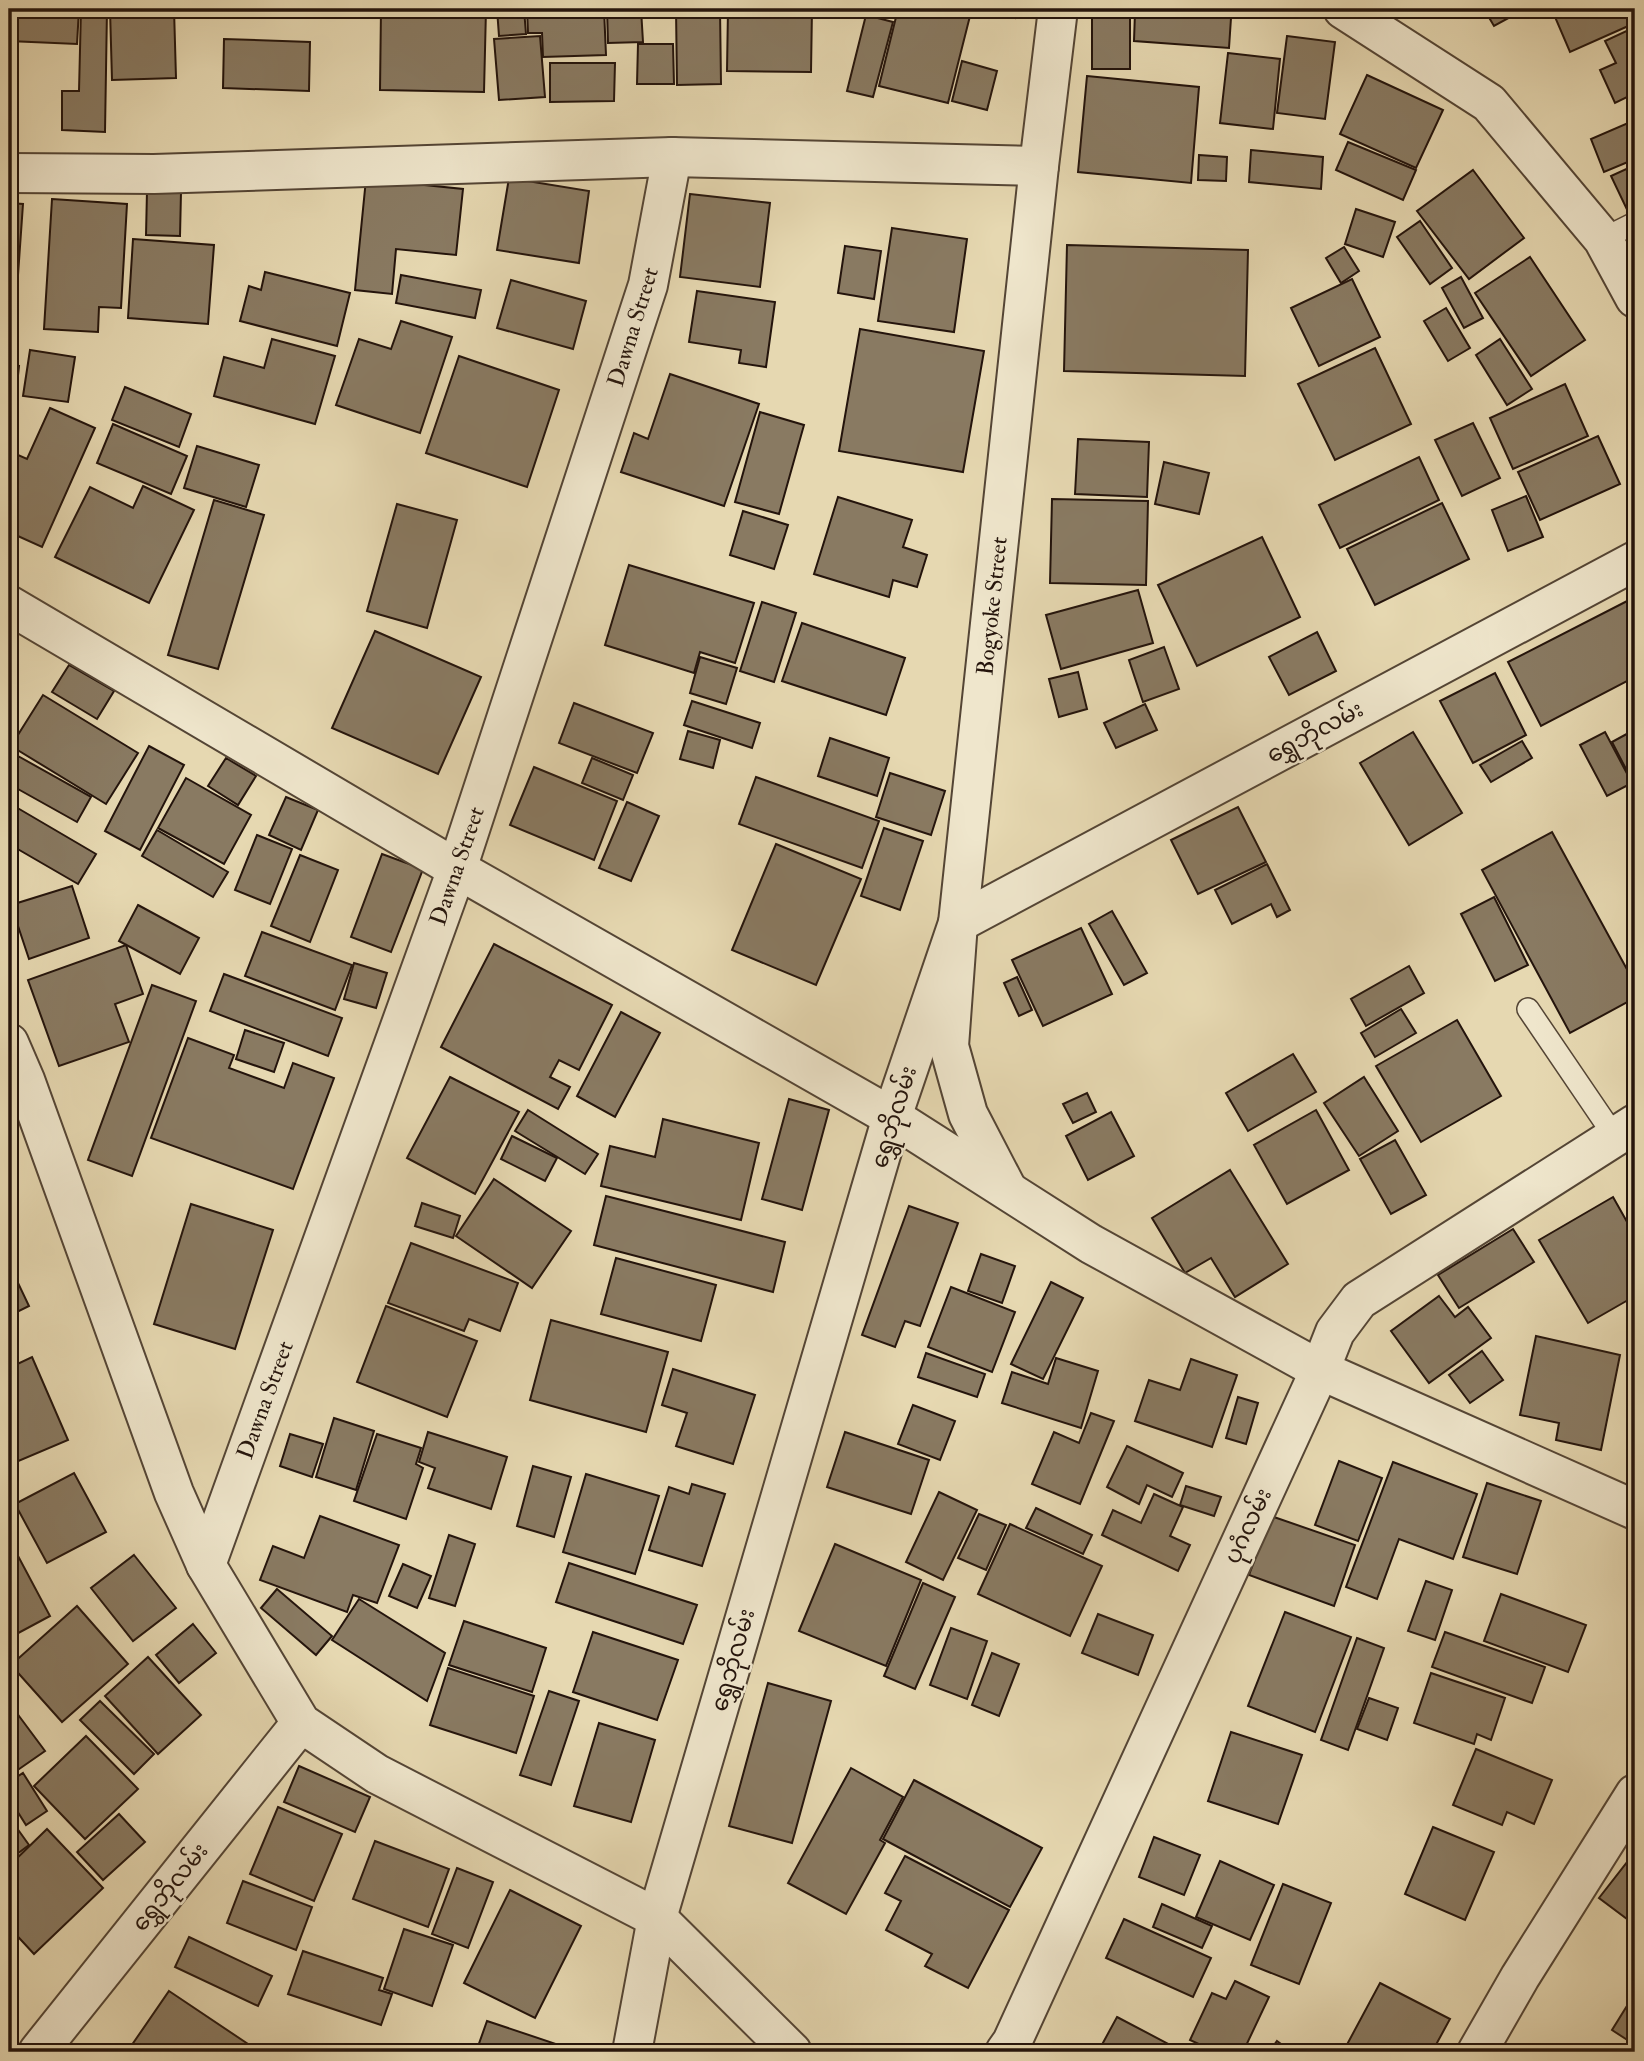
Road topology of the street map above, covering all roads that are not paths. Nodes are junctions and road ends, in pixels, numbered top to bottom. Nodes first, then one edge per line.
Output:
1 (1058, 9) edge
2 (1343, 9) edge
3 (672, 157) junction
4 (1039, 166) junction
5 (9, 173) edge
6 (1619, 231) edge
7 (1635, 298) edge
8 (1635, 561) edge
9 (9, 605) edge
10 (457, 869) junction
11 (958, 923) junction
12 (1528, 1009) dead end
13 (9, 1043) edge
14 (17, 1087) edge
15 (892, 1118) junction
16 (1625, 1131) edge
17 (1009, 1192) junction
18 (1320, 1370) junction
19 (1635, 1510) edge
20 (206, 1565) junction
21 (301, 1723) junction
22 (1635, 1794) edge
23 (657, 1918) junction
24 (777, 2048) edge
25 (38, 2052) edge
26 (632, 2052) edge
27 (1005, 2052) edge
28 (1478, 2052) edge

1 - 4 street, Bogyoke Street
2 - 6 street
3 - 4 street
3 - 5 street
3 - 10 street, Dawna Street
4 - 11 street, Bogyoke Street
6 - 7 street
8 - 11 street, ရွှေဘိုလမ်း
9 - 10 street
10 - 15 street
10 - 20 street, Dawna Street
11 - 15 street, ရွှေဘိုလမ်း
11 - 17 street, Bogyoke Street
12 - 16 lane
13 - 14 street
14 - 20 street
15 - 17 street
15 - 23 street, ရွှေဘိုလမ်း
16 - 18 street, ပုဂံလမ်း
17 - 18 street
18 - 19 street
18 - 27 street, ပုဂံလမ်း
20 - 21 street
21 - 23 street
21 - 25 street, ရွှေဘိုလမ်း
22 - 28 street
23 - 24 street
23 - 26 street, ရွှေဘိုလမ်း

